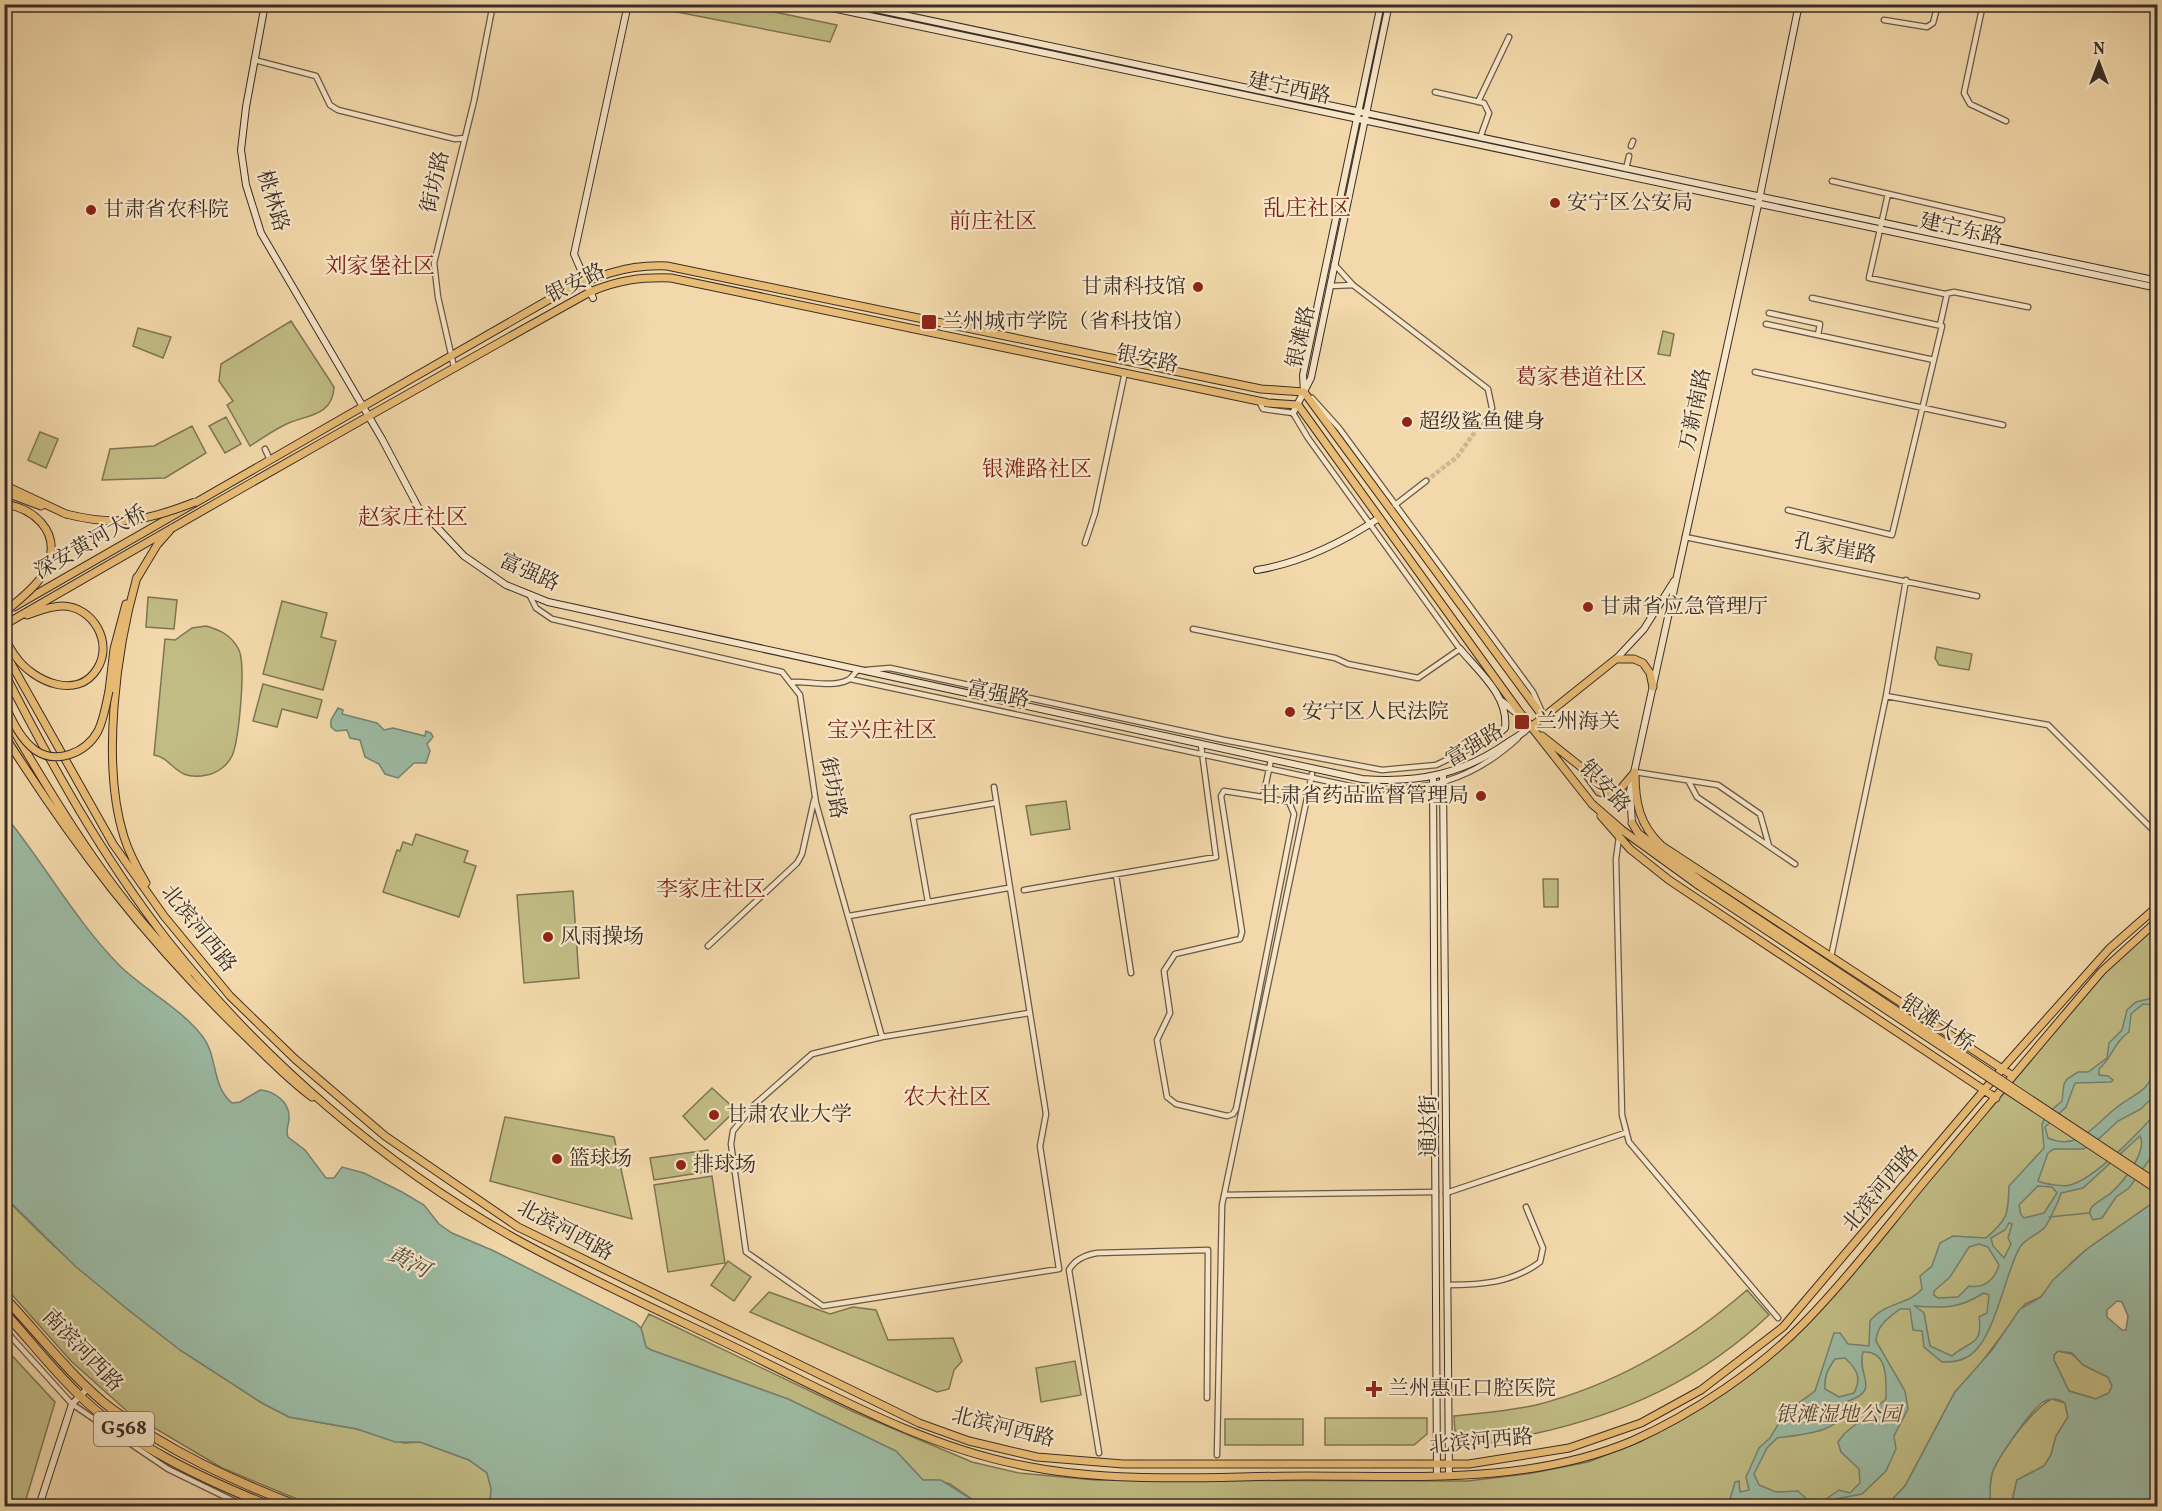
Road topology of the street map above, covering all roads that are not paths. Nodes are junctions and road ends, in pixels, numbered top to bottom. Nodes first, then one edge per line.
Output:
1 (265, 4) edge
2 (493, 4) edge
3 (628, 4) edge
4 (813, 4) edge
5 (852, 4) edge
6 (1381, 4) edge
7 (1389, 4) edge
8 (1799, 4) edge
9 (1938, 4) edge
10 (1983, 4) edge
11 (1884, 20) dead end
12 (1509, 37) dead end
13 (254, 60) junction
14 (1435, 92) dead end
15 (1478, 102) junction
16 (1358, 111) junction
17 (1366, 114) junction
18 (1356, 121) junction
19 (2006, 121) dead end
20 (1364, 122) junction
21 (464, 138) junction
22 (1480, 138) junction
23 (1629, 156) dead end
24 (1626, 169) junction
25 (1832, 181) dead end
26 (1888, 194) junction
27 (1759, 202) junction
28 (2002, 220) dead end
29 (1882, 228) junction
30 (1334, 264) junction
31 (584, 281) junction
32 (2157, 281) edge
33 (1353, 285) junction
34 (1330, 286) junction
35 (2157, 288) edge
36 (1947, 294) junction
37 (592, 295) junction
38 (1812, 298) dead end
39 (2028, 307) dead end
40 (1769, 313) dead end
41 (1766, 324) dead end
42 (1940, 325) junction
43 (1818, 335) junction
44 (452, 356) junction
45 (1934, 360) junction
46 (454, 367) junction
47 (1125, 372) junction
48 (1755, 372) dead end
49 (1304, 392) junction
50 (1259, 400) junction
51 (1298, 405) junction
52 (363, 407) junction
53 (1492, 408) dead end
54 (1923, 408) junction
55 (1293, 413) junction
56 (369, 418) junction
57 (2003, 425) dead end
58 (265, 449) dead end
59 (270, 460) junction
60 (1426, 481) tunnel mouth
61 (4, 485) edge
62 (4, 492) edge
63 (195, 502) junction
64 (4, 504) edge
65 (1395, 505) junction
66 (1788, 510) dead end
67 (66, 514) junction
68 (1379, 518) junction
69 (178, 522) junction
70 (1370, 524) junction
71 (1685, 537) junction
72 (1085, 543) dead end
73 (1257, 570) dead end
74 (1677, 576) junction
75 (137, 577) junction
76 (1906, 580) junction
77 (529, 594) junction
78 (1977, 596) dead end
79 (5, 612) edge
80 (7, 623) edge
81 (1193, 630) dead end
82 (4, 639) edge
83 (1460, 649) junction
84 (6, 654) edge
85 (1616, 659) junction
86 (855, 671) junction
87 (4, 672) edge
88 (850, 679) junction
89 (793, 682) junction
90 (1653, 687) junction
91 (1886, 696) junction
92 (1503, 702) junction
93 (4, 704) edge
94 (4, 714) edge
95 (1544, 718) junction
96 (1531, 727) junction
97 (4, 735) edge
98 (1496, 736) joint
99 (1201, 745) junction
100 (1202, 755) junction
101 (1271, 760) junction
102 (1436, 765) junction
103 (1269, 769) junction
104 (1635, 772) junction
105 (1312, 773) junction
106 (1438, 776) junction
107 (1689, 782) junction
108 (1443, 783) junction
109 (1433, 786) junction
110 (994, 787) dead end
111 (815, 797) junction
112 (1263, 797) junction
113 (995, 803) junction
114 (1592, 804) junction
115 (1632, 823) joint
116 (2157, 835) edge
117 (1619, 837) junction
118 (1769, 846) junction
119 (1795, 864) dead end
120 (1116, 874) junction
121 (1700, 883) junction
122 (1008, 888) junction
123 (1024, 890) dead end
124 (928, 902) junction
125 (2157, 906) edge
126 (165, 916) junction
127 (849, 916) junction
128 (2157, 920) edge
129 (708, 946) dead end
130 (1831, 957) junction
131 (1131, 973) dead end
132 (212, 991) junction
133 (226, 991) junction
134 (219, 998) junction
135 (1029, 1013) junction
136 (882, 1037) junction
137 (2002, 1069) junction
138 (2013, 1076) junction
139 (1985, 1090) junction
140 (1996, 1098) junction
141 (351, 1127) junction
142 (1625, 1133) junction
143 (2157, 1184) edge
144 (2157, 1190) edge
145 (1436, 1192) junction
146 (1446, 1193) junction
147 (1224, 1195) junction
148 (1527, 1208) dead end
149 (1447, 1285) junction
150 (4, 1297) edge
151 (664, 1298) junction
152 (658, 1310) junction
153 (4, 1312) edge
154 (1778, 1318) dead end
155 (4, 1329) edge
156 (88, 1388) junction
157 (78, 1395) junction
158 (1207, 1398) dead end
159 (72, 1404) junction
160 (1099, 1453) dead end
161 (1217, 1455) dead end
162 (1437, 1464) junction
163 (1448, 1464) junction
164 (1437, 1476) junction
165 (1449, 1476) junction
166 (39, 1506) edge
167 (244, 1506) edge
168 (270, 1506) edge
169 (298, 1506) edge

1 - 13 main road, 桃林路
2 - 21 street, 街坊路
3 - 31 main road
4 - 18 main road, 建宁西路
5 - 16 main road, 建宁西路
6 - 16 main road, 银滩路
7 - 17 main road, 银滩路
8 - 27 main road, 万新南路
9 - 11 street
10 - 19 street
12 - 15 street
13 - 21 street
13 - 52 main road, 桃林路
14 - 15 street
15 - 22 street
16 - 17 main road, 建宁西路
16 - 18 main road, 银滩路
17 - 20 main road, 银滩路
17 - 22 main road, 建宁西路
18 - 20 main road, 建宁西路
18 - 49 main road, 银滩路
20 - 27 main road, 建宁西路
20 - 30 main road, 银滩路
21 - 44 street, 街坊路
22 - 24 main road, 建宁西路
23 - 24 street
24 - 27 main road, 建宁西路
25 - 26 street
26 - 28 street
26 - 29 street
27 - 29 main road, 建宁东路
27 - 71 main road, 万新南路
29 - 32 main road, 建宁东路
29 - 35 main road, 建宁东路
29 - 36 street
30 - 33 street
30 - 34 main road, 银滩路
31 - 37 main road
31 - 44 main road, 银安路
31 - 49 main road, 银安路
33 - 34 street
33 - 53 street
34 - 49 main road, 银滩路
36 - 39 street
36 - 42 street
37 - 46 main road, 银安路
37 - 47 main road, 银安路
38 - 42 street
40 - 43 street
41 - 43 street
42 - 45 street
43 - 45 street
44 - 46 street, 街坊路
44 - 52 main road, 银安路
45 - 54 street
46 - 56 main road, 银安路
47 - 50 main road, 银安路
47 - 72 street
48 - 54 street
49 - 51 main road
49 - 65 street
49 - 95 main road
50 - 51 main road, 银安路
50 - 55 street
51 - 55 main road
51 - 68 main road, 银安路
52 - 56 main road, 桃林路
52 - 59 main road, 银安路
54 - 57 street
54 - 66 street
55 - 70 street
56 - 69 main road, 银安路
56 - 77 main road, 富强路
58 - 59 street
59 - 63 main road, 银安路
60 - 65 street
61 - 67 main road
62 - 67 main road
63 - 67 main road, bridge
63 - 79 main road, 深安黄河大桥, bridge
64 - 79 main road, bridge
65 - 95 street
68 - 70 main road
68 - 96 main road, 银安路
69 - 75 main road
69 - 80 main road, 深安黄河大桥
70 - 73 main road
70 - 83 street
71 - 74 main road, 万新南路
71 - 76 street, 孔家崖路
74 - 85 main road
74 - 90 main road, 万新南路
75 - 93 main road, bridge
75 - 126 main road
76 - 78 street, 孔家崖路
76 - 91 street
77 - 86 main road, 富强路
77 - 89 street
80 - 82 main road
81 - 83 street
82 - 84 main road, 北滨河西路
83 - 92 main road
84 - 126 main road, 北滨河西路
85 - 90 main road
85 - 95 main road
86 - 88 street
86 - 99 main road, 富强路
86 - 102 street, 富强路
87 - 132 main road, 北滨河西路
88 - 89 street, 富强路
88 - 100 street, 富强路
89 - 111 street, 街坊路
90 - 104 main road, 万新南路
91 - 116 street
91 - 130 street
92 - 96 main road
92 - 98 main road
94 - 132 main road, bridge
95 - 96 main road
96 - 104 main road
96 - 106 main road, 富强路
96 - 108 street, 富强路
96 - 114 main road, 银安路
97 - 141 main road
98 - 102 street
99 - 100 street
99 - 101 main road, 富强路
100 - 103 street, 富强路
100 - 120 street
101 - 103 street
101 - 105 main road, 富强路
102 - 106 street
103 - 105 street, 富强路
103 - 112 street
104 - 107 street
104 - 115 main road, 万新南路
104 - 130 main road
105 - 106 main road, 富强路
105 - 109 street, 富强路
105 - 147 street
106 - 108 main road, 通达街
106 - 109 main road, 通达街
107 - 118 street
107 - 118 street
108 - 109 street, 富强路
108 - 146 main road, 通达街
109 - 145 main road, 通达街
110 - 113 street
111 - 127 street, 街坊路
111 - 129 street
112 - 112 street
113 - 122 street
113 - 124 street
114 - 117 main road
114 - 121 main road, 银安路
115 - 121 main road, 银安路
117 - 139 main road
117 - 142 street
118 - 119 street
120 - 123 street
120 - 131 street
121 - 143 main road, 银滩大桥, bridge
121 - 144 main road, 银滩大桥, bridge
122 - 124 street
122 - 135 street
124 - 127 street
125 - 137 main road, 北滨河西路
126 - 133 main road, 北滨河西路
127 - 136 street, 街坊路
128 - 138 main road, 北滨河西路
130 - 137 main road
132 - 134 main road, 北滨河西路
133 - 134 main road
133 - 151 main road, 北滨河西路
134 - 141 main road, 北滨河西路
135 - 136 street
135 - 136 street
137 - 138 main road
137 - 139 main road, 北滨河西路
138 - 140 main road, 北滨河西路
139 - 140 main road
139 - 163 main road, 北滨河西路
140 - 165 main road, 北滨河西路
141 - 152 main road, 北滨河西路
142 - 146 street
142 - 154 street
145 - 147 street
145 - 162 main road, 通达街
146 - 149 main road, 通达街
147 - 161 street
148 - 149 street
149 - 163 main road, 通达街
150 - 156 highway, 南滨河西路 / G568
151 - 152 main road
151 - 162 main road, 北滨河西路
152 - 164 main road, 北滨河西路
153 - 157 highway, 南滨河西路 / G568
155 - 159 street, 南滨河西路
156 - 157 main road
156 - 169 highway, 南滨河西路 / G568
157 - 159 main road
157 - 168 highway, 南滨河西路 / G568
158 - 160 street
159 - 166 main road
159 - 167 street, 南滨河西路
162 - 163 main road, 北滨河西路
162 - 164 main road, 通达街
163 - 165 main road, 通达街
164 - 165 main road, 北滨河西路

